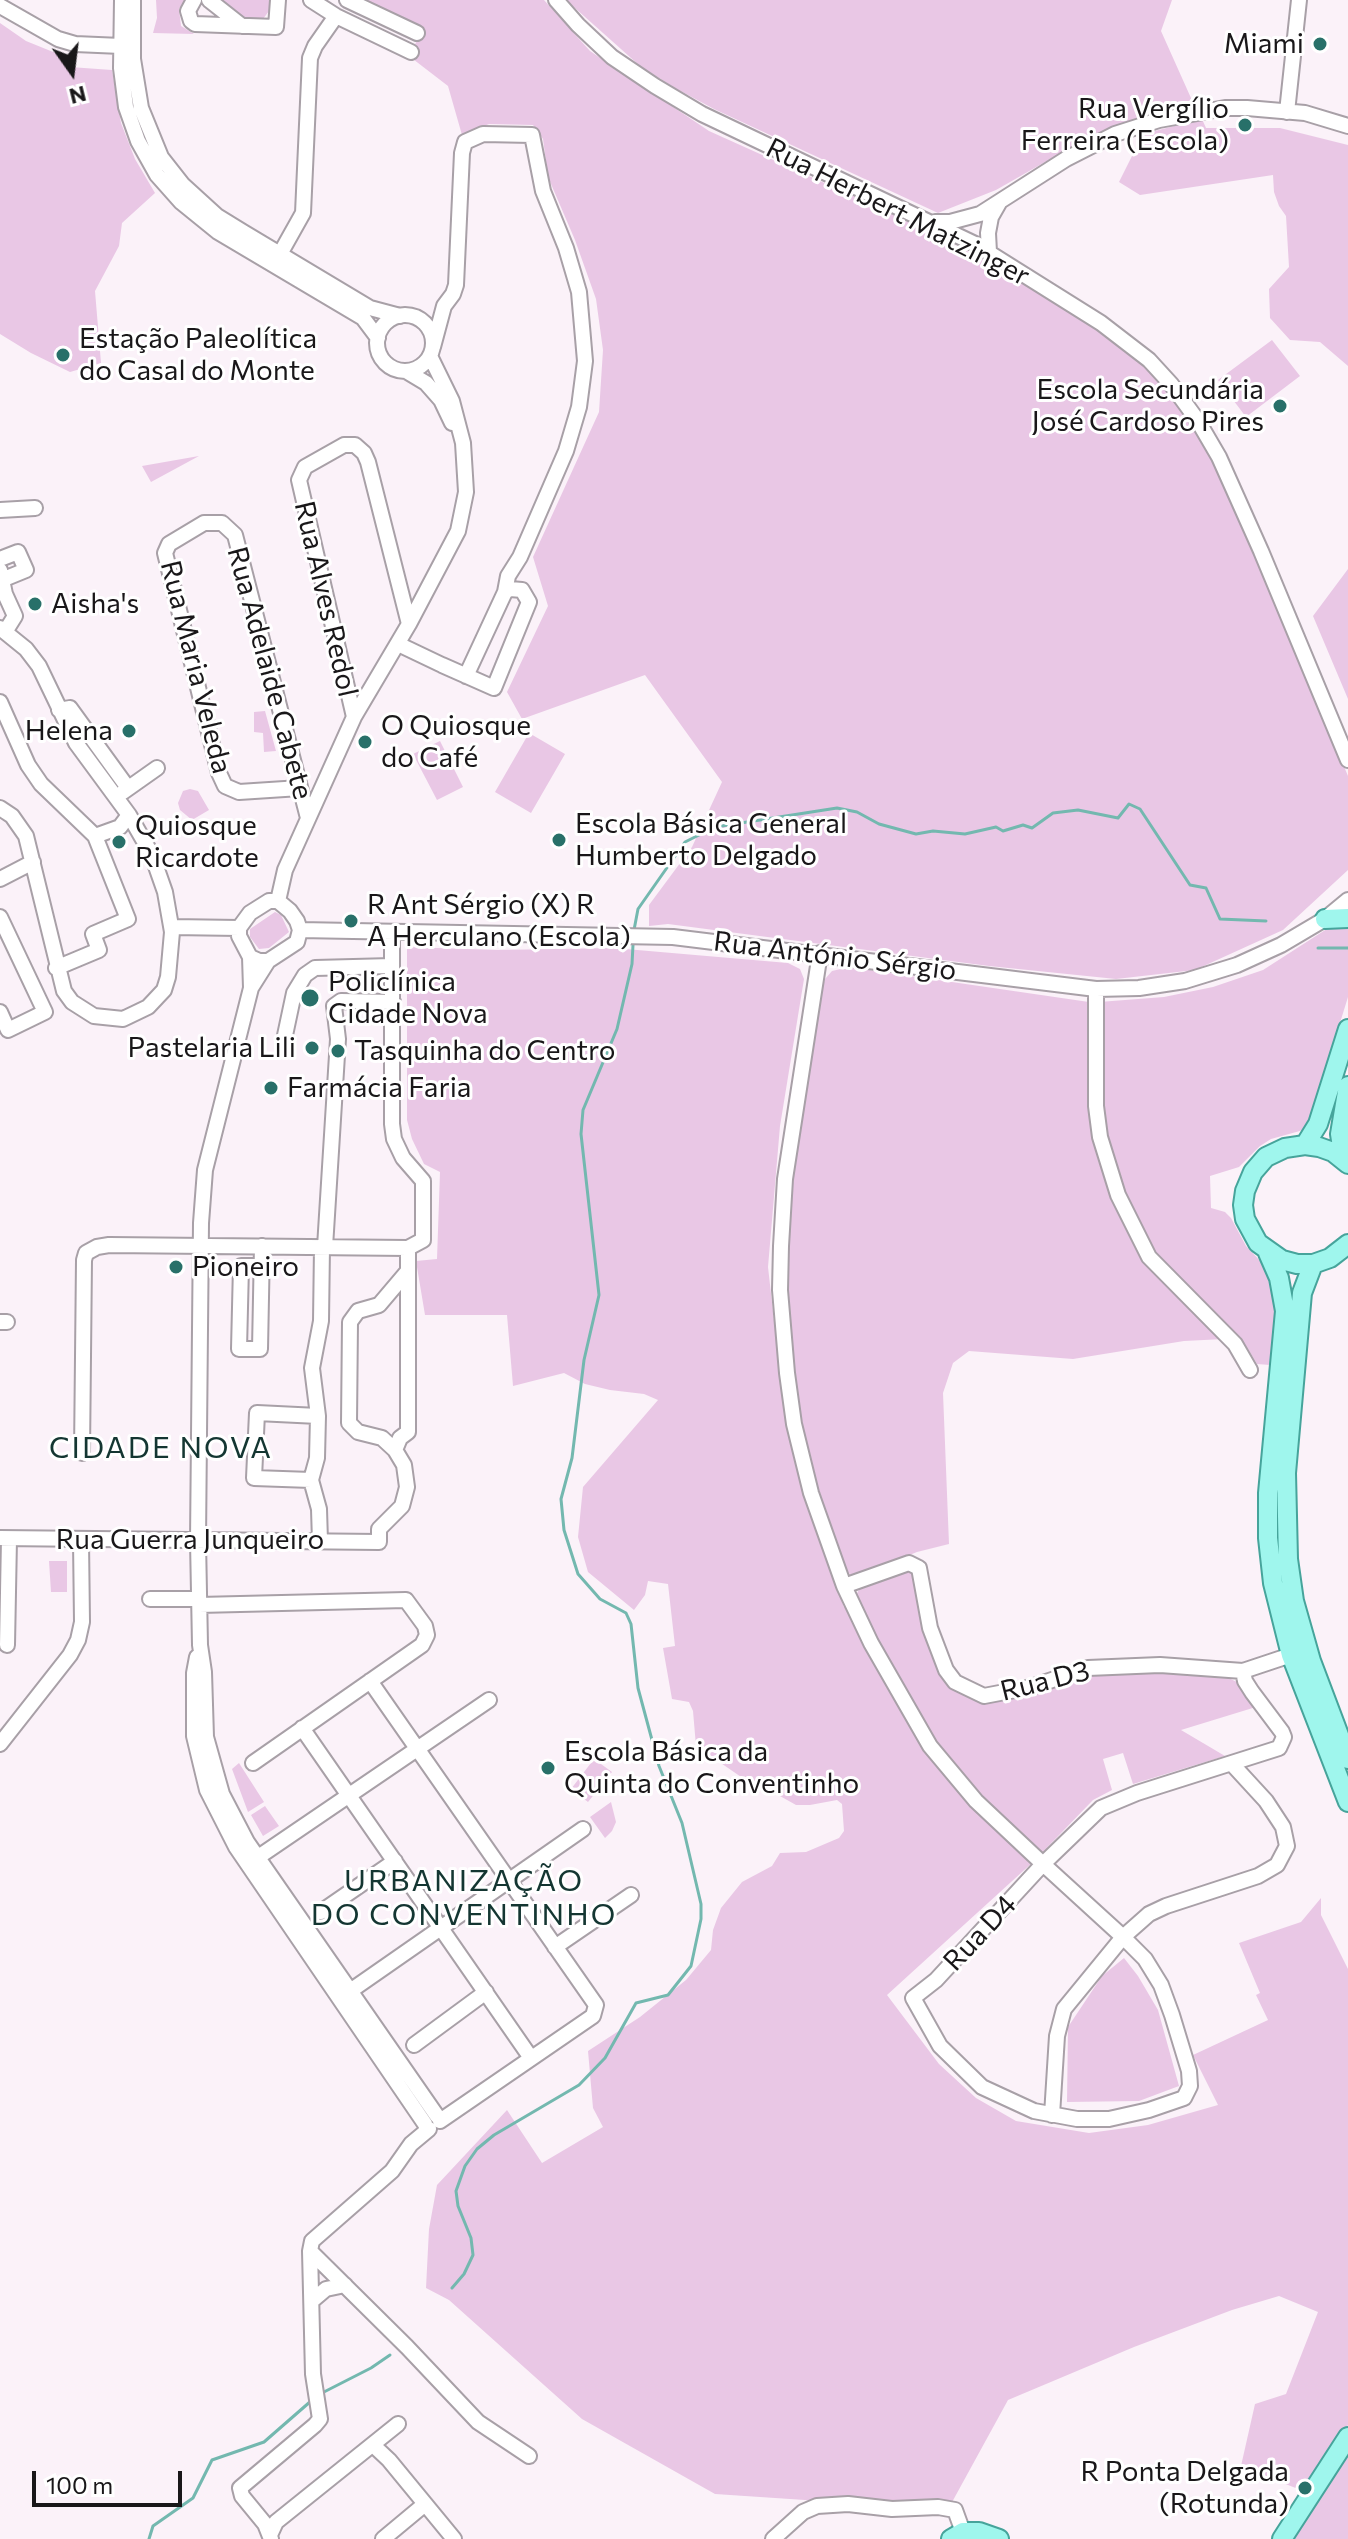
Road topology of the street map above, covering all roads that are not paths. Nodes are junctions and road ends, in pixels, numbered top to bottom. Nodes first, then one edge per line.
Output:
1 (122, 0) edge
2 (133, 0) edge
3 (194, 0) edge
4 (209, 0) edge
5 (278, 0) edge
6 (311, 0) edge
7 (347, 0) edge
8 (556, 0) edge
9 (1299, 0) edge
10 (0, 6) edge
11 (336, 16) junction
12 (242, 26) junction
13 (417, 33) dead end
14 (121, 46) junction
15 (411, 52) dead end
16 (1287, 112) junction
17 (1348, 126) edge
18 (1001, 200) junction
19 (980, 214) junction
20 (931, 222) junction
21 (968, 241) junction
22 (989, 252) junction
23 (280, 254) junction
24 (444, 306) junction
25 (405, 315) junction
26 (378, 338) junction
27 (431, 352) junction
28 (406, 371) junction
29 (464, 454) junction
30 (35, 508) dead end
31 (0, 510) edge
32 (188, 532) joint
33 (520, 557) junction
34 (0, 559) edge
35 (2, 574) edge
36 (522, 590) junction
37 (505, 592) junction
38 (409, 624) junction
39 (3, 630) edge
40 (398, 644) junction
41 (466, 676) junction
42 (0, 702) edge
43 (354, 717) junction
44 (1348, 760) edge
45 (157, 768) dead end
46 (300, 788) junction
47 (122, 792) junction
48 (0, 808) edge
49 (129, 815) junction
50 (308, 818) junction
51 (95, 836) junction
52 (33, 862) junction
53 (0, 879) edge
54 (1348, 900) edge
55 (278, 901) junction
56 (0, 917) edge
57 (1348, 918) edge
58 (1325, 919) junction
59 (172, 927) junction
60 (239, 928) junction
61 (300, 930) junction
62 (392, 932) junction
63 (820, 953) junction
64 (250, 957) junction
65 (268, 961) junction
66 (392, 966) junction
67 (56, 968) junction
68 (251, 988) junction
69 (1096, 989) junction
70 (393, 1002) junction
71 (0, 1012) edge
72 (1348, 1029) edge
73 (284, 1040) dead end
74 (1348, 1086) edge
75 (1305, 1145) junction
76 (1346, 1162) edge
77 (1348, 1244) edge
78 (201, 1245) junction
79 (262, 1246) junction
80 (324, 1247) junction
81 (408, 1248) junction
82 (1268, 1253) junction
83 (1313, 1264) junction
84 (261, 1266) junction
85 (407, 1271) junction
86 (1250, 1370) dead end
87 (318, 1416) junction
88 (395, 1450) junction
89 (82, 1453) dead end
90 (311, 1480) junction
91 (5, 1538) edge
92 (81, 1541) junction
93 (198, 1541) junction
94 (320, 1541) junction
95 (844, 1586) junction
96 (150, 1599) dead end
97 (199, 1602) junction
98 (7, 1645) dead end
99 (1291, 1655) junction
100 (1243, 1671) junction
101 (370, 1681) junction
102 (489, 1700) dead end
103 (302, 1728) junction
104 (0, 1744) edge
105 (417, 1748) junction
106 (1348, 1759) edge
107 (253, 1763) dead end
108 (1232, 1764) junction
109 (349, 1795) junction
110 (1348, 1802) edge
111 (583, 1829) dead end
112 (252, 1861) junction
113 (395, 1861) junction
114 (1043, 1864) junction
115 (509, 1881) junction
116 (631, 1895) dead end
117 (321, 1912) dead end
118 (441, 1928) junction
119 (1123, 1937) junction
120 (555, 1947) junction
121 (486, 1992) junction
122 (345, 1995) junction
123 (414, 2045) dead end
124 (531, 2058) junction
125 (1052, 2115) junction
126 (433, 2123) junction
127 (310, 2251) junction
128 (345, 2285) junction
129 (313, 2300) junction
130 (398, 2424) dead end
131 (1348, 2437) edge
132 (373, 2445) junction
133 (529, 2456) dead end
134 (425, 2504) junction
135 (957, 2536) edge
136 (270, 2537) edge
137 (383, 2539) edge
138 (454, 2539) edge
139 (773, 2539) edge
140 (999, 2539) edge
141 (1282, 2539) edge

1 - 14 street
2 - 23 street
3 - 12 street
4 - 12 street
5 - 12 street
6 - 11 street
7 - 13 street
8 - 20 street, Rua Herbert Matzinger
9 - 16 street
10 - 14 street
11 - 15 street
11 - 23 street
14 - 26 street
16 - 17 street
16 - 18 street
18 - 19 street
18 - 22 street
19 - 20 street
19 - 21 street
20 - 21 street, Rua Herbert Matzinger
21 - 22 street, Rua Herbert Matzinger
22 - 44 street, Rua Herbert Matzinger
23 - 25 street
24 - 25 street
24 - 27 street
24 - 33 street
25 - 26 street
25 - 27 street
26 - 28 street
27 - 28 street
27 - 29 street
28 - 29 street
29 - 38 street
30 - 31 street
32 - 46 street, Rua Adelaide Cabete
32 - 46 street, Rua Maria Veleda
33 - 36 street
33 - 37 street
34 - 35 street
35 - 39 street
36 - 37 street
36 - 41 street
37 - 41 street
38 - 40 street
38 - 43 street, Rua Alves Redol
39 - 47 street
40 - 41 street
40 - 43 street
42 - 51 street
43 - 50 street
45 - 47 street
46 - 50 street, Rua Adelaide Cabete
47 - 49 street
48 - 52 street
49 - 51 street
49 - 59 street
50 - 55 street
51 - 67 street
52 - 53 street
52 - 67 street
54 - 58 street, Rua António Sérgio
55 - 60 street
55 - 61 street
56 - 71 street
57 - 58 main road
58 - 69 street, Rua António Sérgio
59 - 60 street
59 - 67 street
60 - 64 street
61 - 62 street, Rua António Sérgio
61 - 65 street
62 - 63 street, Rua António Sérgio
62 - 66 street
63 - 69 street, Rua António Sérgio
63 - 95 street
64 - 65 street
64 - 68 street
65 - 68 street
66 - 70 street
66 - 73 street
68 - 78 street
69 - 86 street
70 - 80 street
70 - 81 street
72 - 75 main road
74 - 76 main road
75 - 76 main road
75 - 82 main road
77 - 83 main road
78 - 79 street
78 - 89 street
78 - 93 street
79 - 80 street
79 - 84 street
80 - 81 street
80 - 87 street
81 - 85 street
82 - 83 main road
82 - 99 main road
83 - 106 main road
84 - 84 street
85 - 88 street
85 - 88 street
87 - 90 street
87 - 90 street
88 - 94 street, Rua Guerra Junqueiro
90 - 94 street
91 - 92 street, Rua Guerra Junqueiro
91 - 98 street
92 - 93 street, Rua Guerra Junqueiro
92 - 104 street
93 - 94 street, Rua Guerra Junqueiro
93 - 97 street
95 - 100 street, Rua D3
95 - 114 street
96 - 97 street
97 - 101 street
97 - 112 street
99 - 100 street, Rua D3
99 - 110 main road
100 - 108 street, Rua D4
101 - 103 street
101 - 105 street
102 - 105 street
103 - 107 street
103 - 109 street
105 - 109 street
105 - 115 street
108 - 114 street, Rua D4
108 - 119 street
109 - 112 street
109 - 113 street
111 - 115 street
112 - 122 street
113 - 117 street
113 - 118 street
114 - 119 street
114 - 125 street, Rua D4
115 - 118 street
115 - 120 street
116 - 120 street
118 - 121 street
118 - 122 street
119 - 125 street
119 - 125 street
120 - 124 street
121 - 123 street
121 - 124 street
122 - 126 street
124 - 126 street
126 - 127 street
127 - 128 street
127 - 129 street
128 - 129 street
128 - 133 street
129 - 136 street
130 - 132 street
131 - 141 main road
132 - 134 street
132 - 136 street
134 - 137 street
134 - 138 street
135 - 139 street
135 - 140 main road

